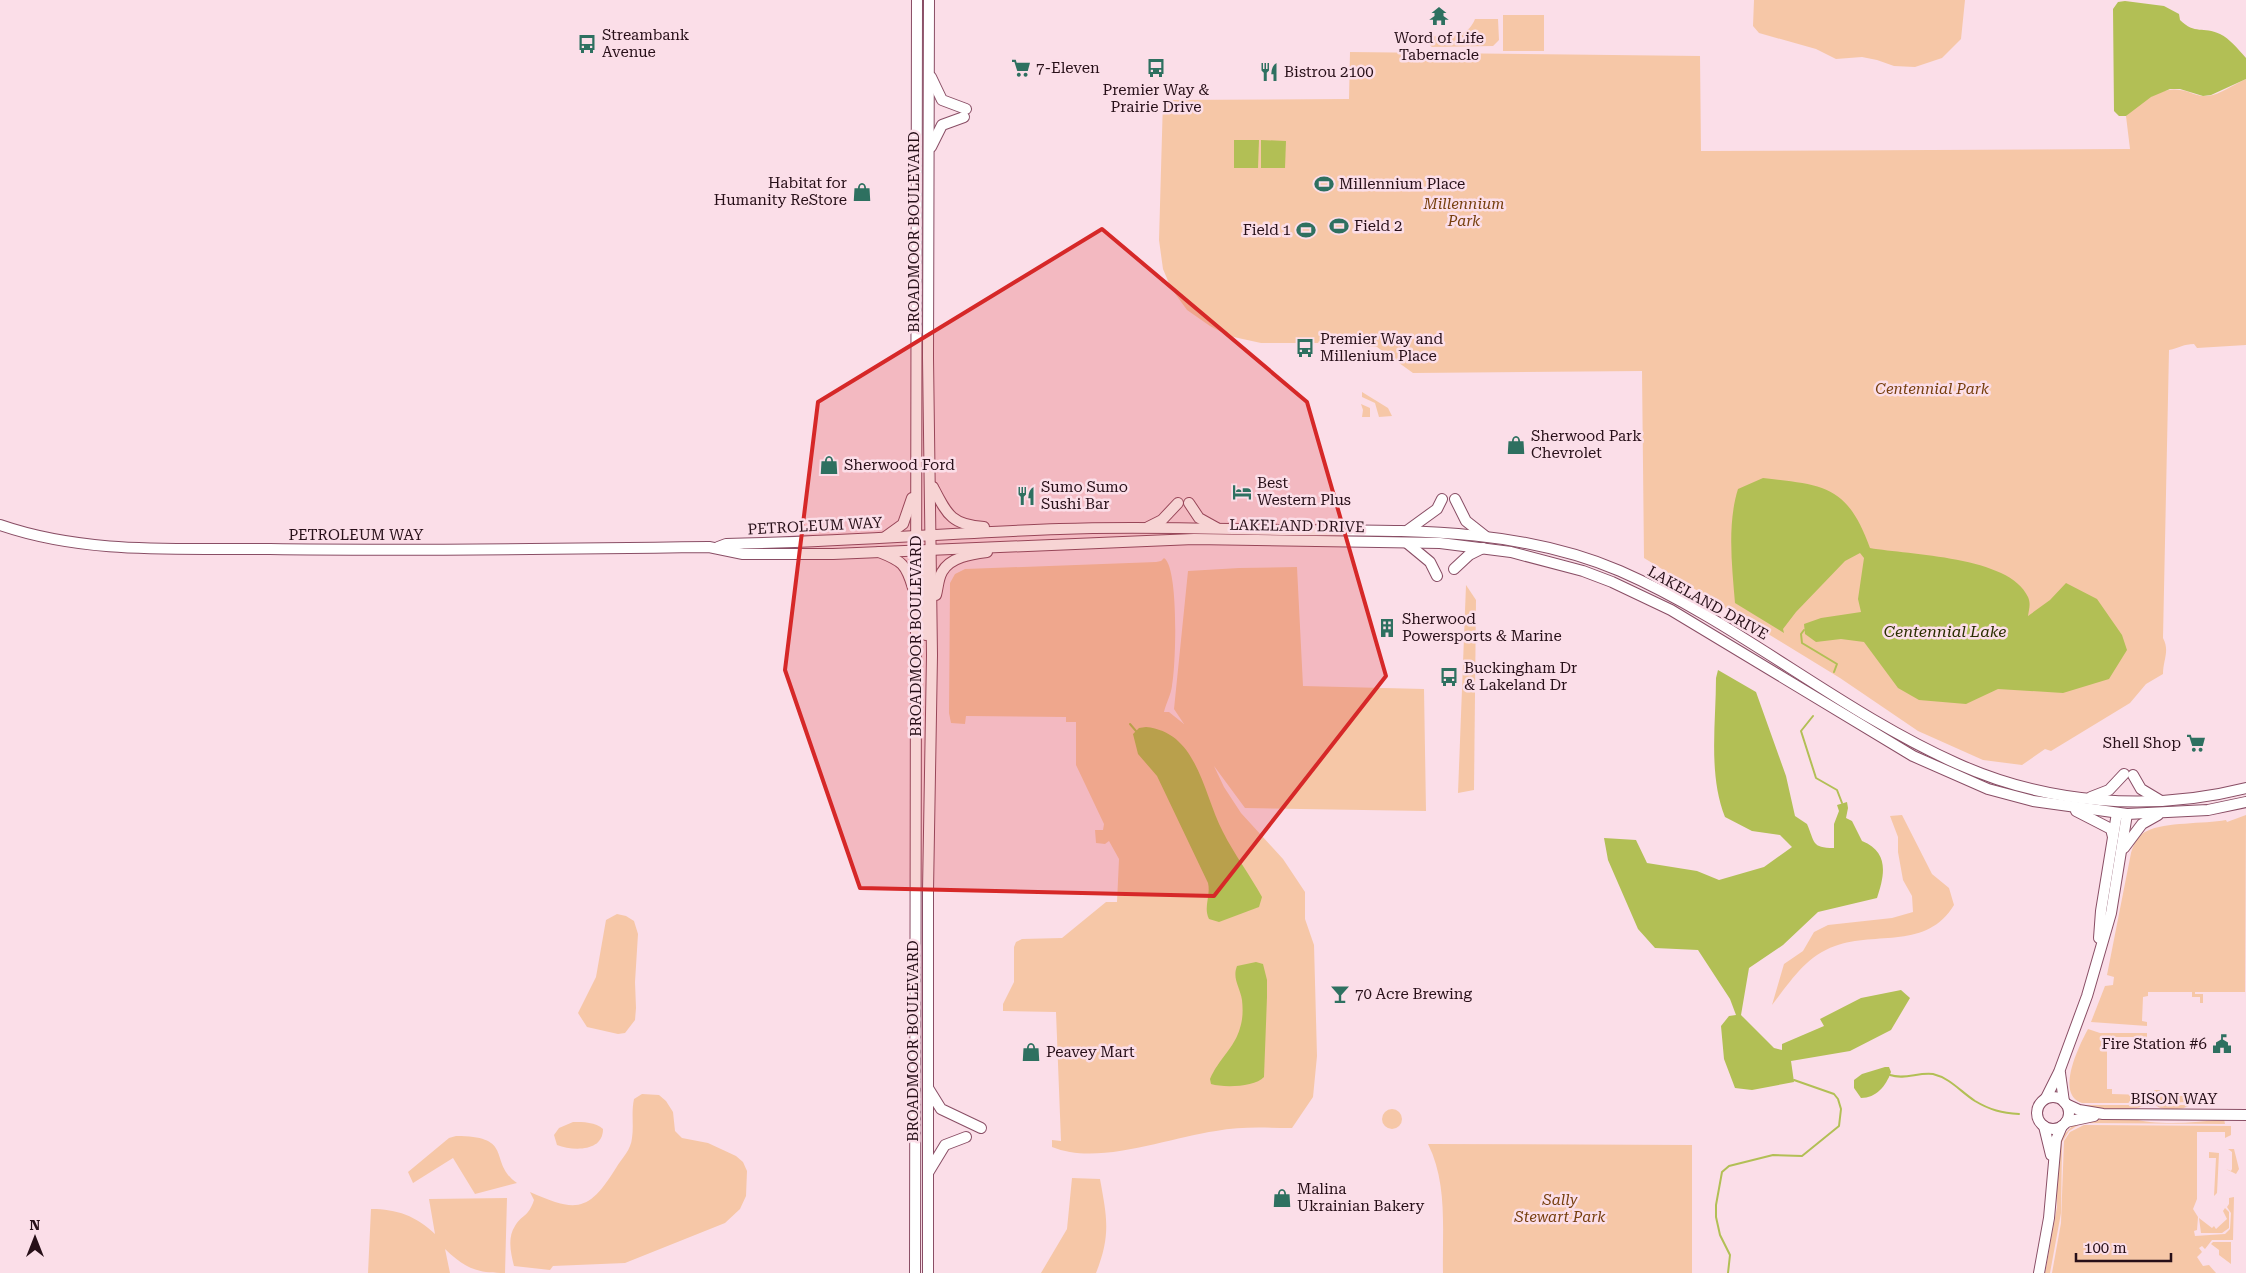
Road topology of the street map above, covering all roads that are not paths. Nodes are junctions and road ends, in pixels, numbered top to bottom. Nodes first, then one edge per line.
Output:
1 (917, 0) edge
2 (929, 0) edge
3 (929, 70) junction
4 (929, 152) junction
5 (916, 483) junction
6 (932, 485) junction
7 (1442, 499) dead end
8 (1455, 499) dead end
9 (1178, 502) dead end
10 (1189, 503) dead end
11 (0, 525) edge
12 (1146, 528) junction
13 (1218, 529) junction
14 (1027, 530) junction
15 (1408, 530) junction
16 (931, 535) junction
17 (916, 536) junction
18 (1486, 536) junction
19 (884, 538) junction
20 (1057, 543) junction
21 (1406, 543) junction
22 (715, 548) junction
23 (1484, 548) junction
24 (923, 549) junction
25 (876, 551) junction
26 (1454, 569) dead end
27 (1437, 576) dead end
28 (916, 599) junction
29 (932, 608) junction
30 (932, 655) junction
31 (2246, 788) edge
32 (2088, 798) junction
33 (2162, 802) junction
34 (2246, 802) edge
35 (2069, 807) junction
36 (2162, 813) junction
37 (2122, 814) junction
38 (2113, 838) junction
39 (2122, 851) junction
40 (2098, 957) junction
41 (2060, 1072) junction
42 (928, 1088) junction
43 (2046, 1098) junction
44 (2065, 1103) junction
45 (2103, 1114) junction
46 (2246, 1115) edge
47 (2064, 1124) junction
48 (2044, 1126) junction
49 (981, 1128) dead end
50 (966, 1137) dead end
51 (2052, 1162) junction
52 (928, 1174) junction
53 (915, 1273) edge
54 (928, 1273) edge
55 (2039, 1273) edge

1 - 5 main road, BROADMOOR BOULEVARD
2 - 3 main road, BROADMOOR BOULEVARD
3 - 4 main road, BROADMOOR BOULEVARD
3 - 4 main road
4 - 6 main road, BROADMOOR BOULEVARD
5 - 17 main road, BROADMOOR BOULEVARD
5 - 19 main road
6 - 14 main road
6 - 16 main road, BROADMOOR BOULEVARD
7 - 15 main road
8 - 18 main road
9 - 12 main road
10 - 13 main road
11 - 22 main road, PETROLEUM WAY
12 - 13 main road, LAKELAND DRIVE
12 - 14 main road, LAKELAND DRIVE
13 - 15 main road, LAKELAND DRIVE
14 - 16 main road, LAKELAND DRIVE
15 - 18 main road, LAKELAND DRIVE
16 - 17 main road, LAKELAND DRIVE
16 - 24 main road, BROADMOOR BOULEVARD
17 - 19 main road, PETROLEUM WAY
17 - 24 main road, BROADMOOR BOULEVARD
18 - 32 main road, LAKELAND DRIVE
19 - 22 main road, PETROLEUM WAY
20 - 21 main road, LAKELAND DRIVE
20 - 24 main road, LAKELAND DRIVE
20 - 29 main road
21 - 23 main road, LAKELAND DRIVE
21 - 27 main road
22 - 25 main road, PETROLEUM WAY
23 - 26 main road
23 - 35 main road, LAKELAND DRIVE
24 - 25 main road, PETROLEUM WAY
24 - 28 main road, BROADMOOR BOULEVARD
24 - 29 main road, BROADMOOR BOULEVARD
24 - 30 main road
25 - 28 main road
28 - 53 main road, BROADMOOR BOULEVARD
29 - 30 main road, BROADMOOR BOULEVARD
30 - 42 main road, BROADMOOR BOULEVARD
31 - 33 main road, LAKELAND DRIVE
32 - 33 main road, LAKELAND DRIVE
32 - 33 main road
34 - 36 main road, LAKELAND DRIVE
35 - 37 main road, LAKELAND DRIVE
35 - 38 main road
36 - 37 main road, LAKELAND DRIVE
36 - 39 main road
37 - 38 main road
37 - 39 main road
38 - 40 main road
39 - 40 main road
40 - 41 main road
41 - 43 main road
41 - 44 main road
42 - 49 main road
42 - 52 main road, BROADMOOR BOULEVARD
43 - 44 main road
43 - 48 main road
44 - 45 main road, BISON WAY
44 - 47 main road
45 - 46 main road, BISON WAY
45 - 47 main road, BISON WAY
47 - 48 main road
47 - 51 main road
48 - 51 main road
50 - 52 main road
51 - 55 main road
52 - 54 main road, BROADMOOR BOULEVARD

